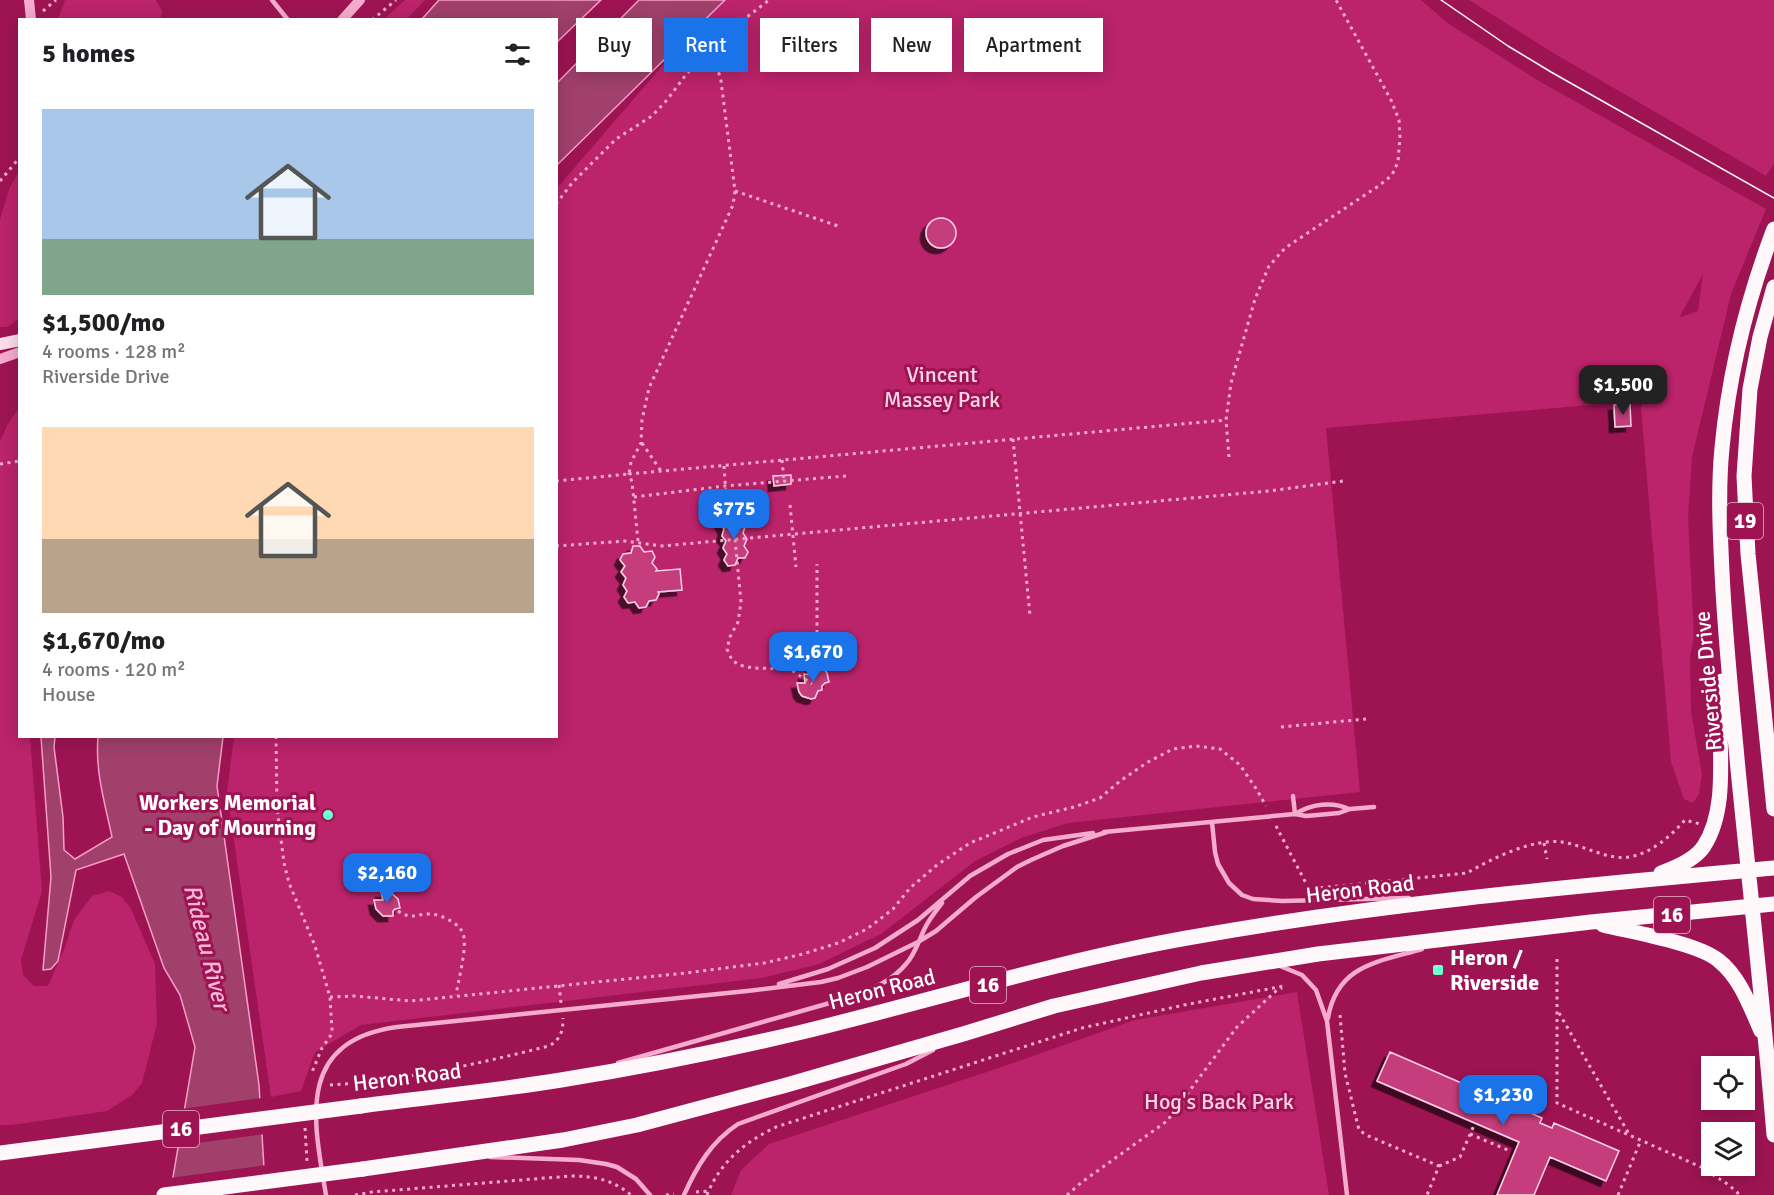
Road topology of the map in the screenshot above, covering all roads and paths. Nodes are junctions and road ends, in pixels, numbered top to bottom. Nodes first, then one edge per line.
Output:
1 (29, 0) edge
2 (56, 0) edge
3 (272, 0) edge
4 (360, 0) edge
5 (396, 0) edge
6 (770, 0) edge
7 (1336, 0) edge
8 (43, 11) dead end
9 (31, 18) edge
10 (286, 18) edge
11 (344, 18) edge
12 (374, 18) edge
13 (746, 18) edge
14 (687, 72) edge
15 (718, 72) edge
16 (18, 159) edge
17 (0, 181) edge
18 (735, 191) junction
19 (558, 201) edge
20 (841, 227) dead end
21 (1774, 229) edge
22 (1774, 287) edge
23 (18, 340) edge
24 (0, 345) edge
25 (18, 353) edge
26 (0, 359) edge
27 (1226, 420) junction
28 (1013, 439) junction
29 (641, 443) junction
30 (1229, 457) dead end
31 (782, 460) junction
32 (18, 461) edge
33 (0, 464) edge
34 (724, 466) junction
35 (661, 471) junction
36 (629, 474) junction
37 (846, 476) dead end
38 (558, 481) edge
39 (784, 481) junction
40 (1343, 481) dead end
41 (725, 486) junction
42 (634, 497) junction
43 (790, 505) dead end
44 (1021, 514) junction
45 (794, 534) junction
46 (735, 539) junction
47 (638, 542) junction
48 (558, 546) edge
49 (817, 564) dead end
50 (796, 567) dead end
51 (1030, 616) dead end
52 (1725, 630) junction
53 (817, 633) dead end
54 (812, 684) dead end
55 (1366, 718) dead end
56 (1281, 727) dead end
57 (276, 738) edge
58 (1772, 764) edge
59 (1293, 796) dead end
60 (1374, 807) dead end
61 (1350, 809) junction
62 (1774, 809) edge
63 (1295, 814) junction
64 (1271, 816) junction
65 (1212, 822) junction
66 (1702, 825) dead end
67 (1107, 832) junction
68 (1544, 843) junction
69 (1547, 859) dead end
70 (1774, 868) edge
71 (1748, 871) junction
72 (1646, 880) junction
73 (947, 896) junction
74 (1486, 897) junction
75 (1774, 904) edge
76 (1753, 906) junction
77 (398, 911) dead end
78 (1592, 922) junction
79 (1458, 938) junction
80 (918, 942) junction
81 (1557, 959) dead end
82 (1267, 962) junction
83 (559, 985) junction
84 (765, 988) junction
85 (456, 995) junction
86 (330, 997) junction
87 (1339, 1006) dead end
88 (562, 1009) junction
89 (1558, 1011) junction
90 (1328, 1021) junction
91 (963, 1034) junction
92 (1767, 1044) junction
93 (311, 1077) dead end
94 (558, 1081) junction
95 (319, 1086) junction
96 (304, 1121) dead end
97 (1475, 1123) dead end
98 (1470, 1134) junction
99 (1630, 1135) junction
100 (1774, 1135) edge
101 (1641, 1140) junction
102 (1510, 1151) dead end
103 (0, 1153) edge
104 (451, 1156) junction
105 (1439, 1166) junction
106 (308, 1168) dead end
107 (164, 1195) edge
108 (326, 1195) edge
109 (355, 1195) edge
110 (632, 1195) edge
111 (650, 1195) edge
112 (684, 1195) edge
113 (707, 1195) edge
114 (1067, 1195) edge
115 (1347, 1195) edge
116 (1427, 1195) edge
117 (1618, 1195) edge
118 (1740, 1195) edge

1 - 9 street
2 - 8 path
3 - 10 lane
4 - 11 street
5 - 12 path
6 - 13 path
7 - 27 path
14 - 19 path
15 - 18 path
16 - 17 path
18 - 20 path
18 - 29 path
21 - 52 main road, Riverside Drive / 19
22 - 58 main road, 19
23 - 24 main road
25 - 26 street
27 - 28 path
27 - 30 path
28 - 31 path
28 - 44 path
29 - 35 path
29 - 36 path
31 - 34 path
31 - 39 path
32 - 33 path
34 - 35 path
34 - 41 path
35 - 36 path
36 - 38 path
36 - 42 path
37 - 39 path
39 - 41 path
40 - 44 path
41 - 42 path
41 - 46 path
42 - 47 path
43 - 45 path
44 - 45 path
44 - 51 path
45 - 46 path
45 - 50 path
46 - 47 path
46 - 54 path
47 - 48 path
49 - 53 path
52 - 71 main road, Riverside Drive / 19
52 - 72 main road
55 - 56 path
57 - 86 path
58 - 62 main road, 19
59 - 63 lane
60 - 61 lane
61 - 63 lane
61 - 63 lane
63 - 64 lane
64 - 65 lane
64 - 68 path
64 - 83 path
65 - 67 lane
65 - 74 lane
66 - 68 path
67 - 73 lane
67 - 80 lane
68 - 69 path
70 - 71 main road, Heron Road / 16
71 - 72 main road, Heron Road / 16
71 - 76 main road, Riverside Drive / 19
72 - 74 main road, Heron Road / 16
73 - 80 lane
73 - 84 lane
74 - 94 main road, Heron Road / 16
75 - 76 main road, 16
76 - 78 main road, 16
76 - 92 main road, Riverside Drive / 19
77 - 85 path
78 - 79 main road, 16
78 - 92 main road
79 - 82 main road, 16
79 - 90 lane
80 - 84 lane
80 - 94 lane
81 - 89 path
82 - 90 lane
82 - 91 main road, 16
83 - 85 path
83 - 88 path
84 - 88 lane
85 - 86 path
86 - 93 path
87 - 105 path
88 - 95 lane
88 - 95 path
89 - 99 path
89 - 99 path
90 - 115 lane
91 - 104 main road, 16
91 - 112 lane
92 - 100 main road, Riverside Drive / 19
94 - 103 main road, Heron Road / 16, bridge
95 - 108 lane
96 - 106 path
97 - 98 path
98 - 102 path
98 - 105 path
99 - 101 path
101 - 117 path
101 - 118 path
104 - 107 main road, 16, bridge
104 - 111 lane
105 - 116 path
109 - 110 path
113 - 114 path

